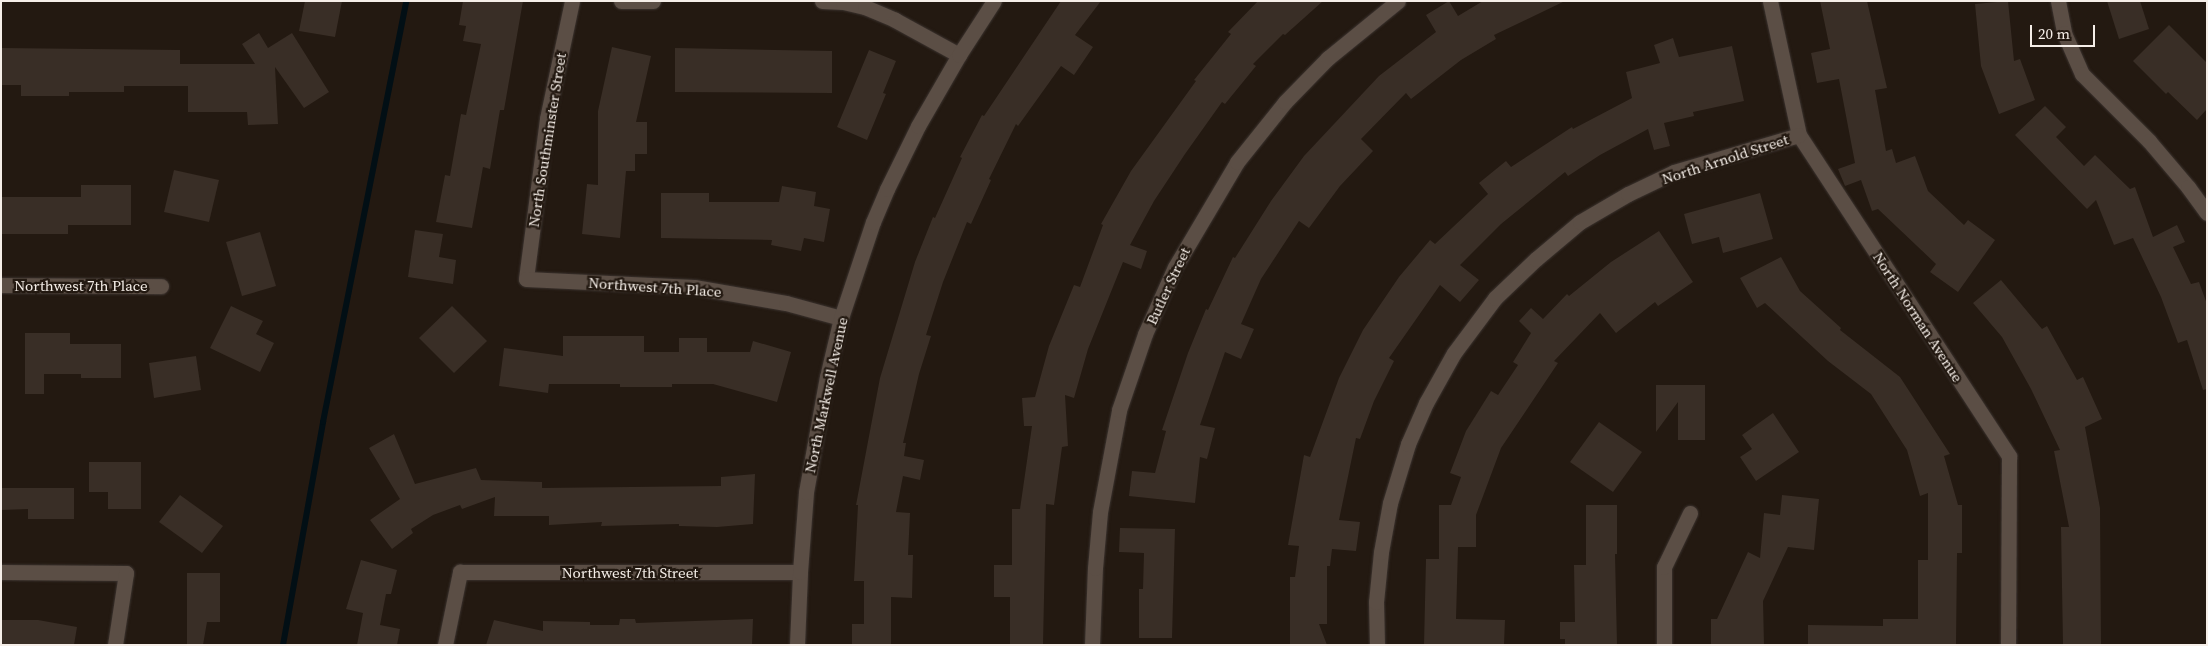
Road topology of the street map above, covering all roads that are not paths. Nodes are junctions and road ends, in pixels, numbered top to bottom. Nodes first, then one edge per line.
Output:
1 (572, 1) edge
2 (621, 1) edge
3 (653, 1) edge
4 (822, 1) edge
5 (994, 1) edge
6 (1398, 1) edge
7 (1770, 1) edge
8 (2058, 1) edge
9 (959, 55) junction
10 (1799, 135) junction
11 (2207, 213) edge
12 (526, 278) joint
13 (1, 285) edge
14 (161, 286) dead end
15 (841, 318) junction
16 (1690, 513) dead end
17 (1, 572) edge
18 (800, 572) junction
19 (115, 645) edge
20 (446, 645) edge
21 (797, 645) edge
22 (1092, 645) edge
23 (1377, 645) edge
24 (1664, 645) edge
25 (2008, 645) edge

1 - 12 street, North Southminster Street
2 - 3 street
4 - 9 street
5 - 9 street, North Markwell Avenue
6 - 22 street, Butler Street
7 - 10 street, North Norman Avenue
8 - 11 street
9 - 15 street, North Markwell Avenue
10 - 23 street, North Arnold Street
10 - 25 street, North Norman Avenue
12 - 15 street, Northwest 7th Place
13 - 14 street, Northwest 7th Place
15 - 18 street, North Markwell Avenue
16 - 24 street
17 - 19 street
18 - 20 street, Northwest 7th Street
18 - 21 street, North Markwell Avenue

